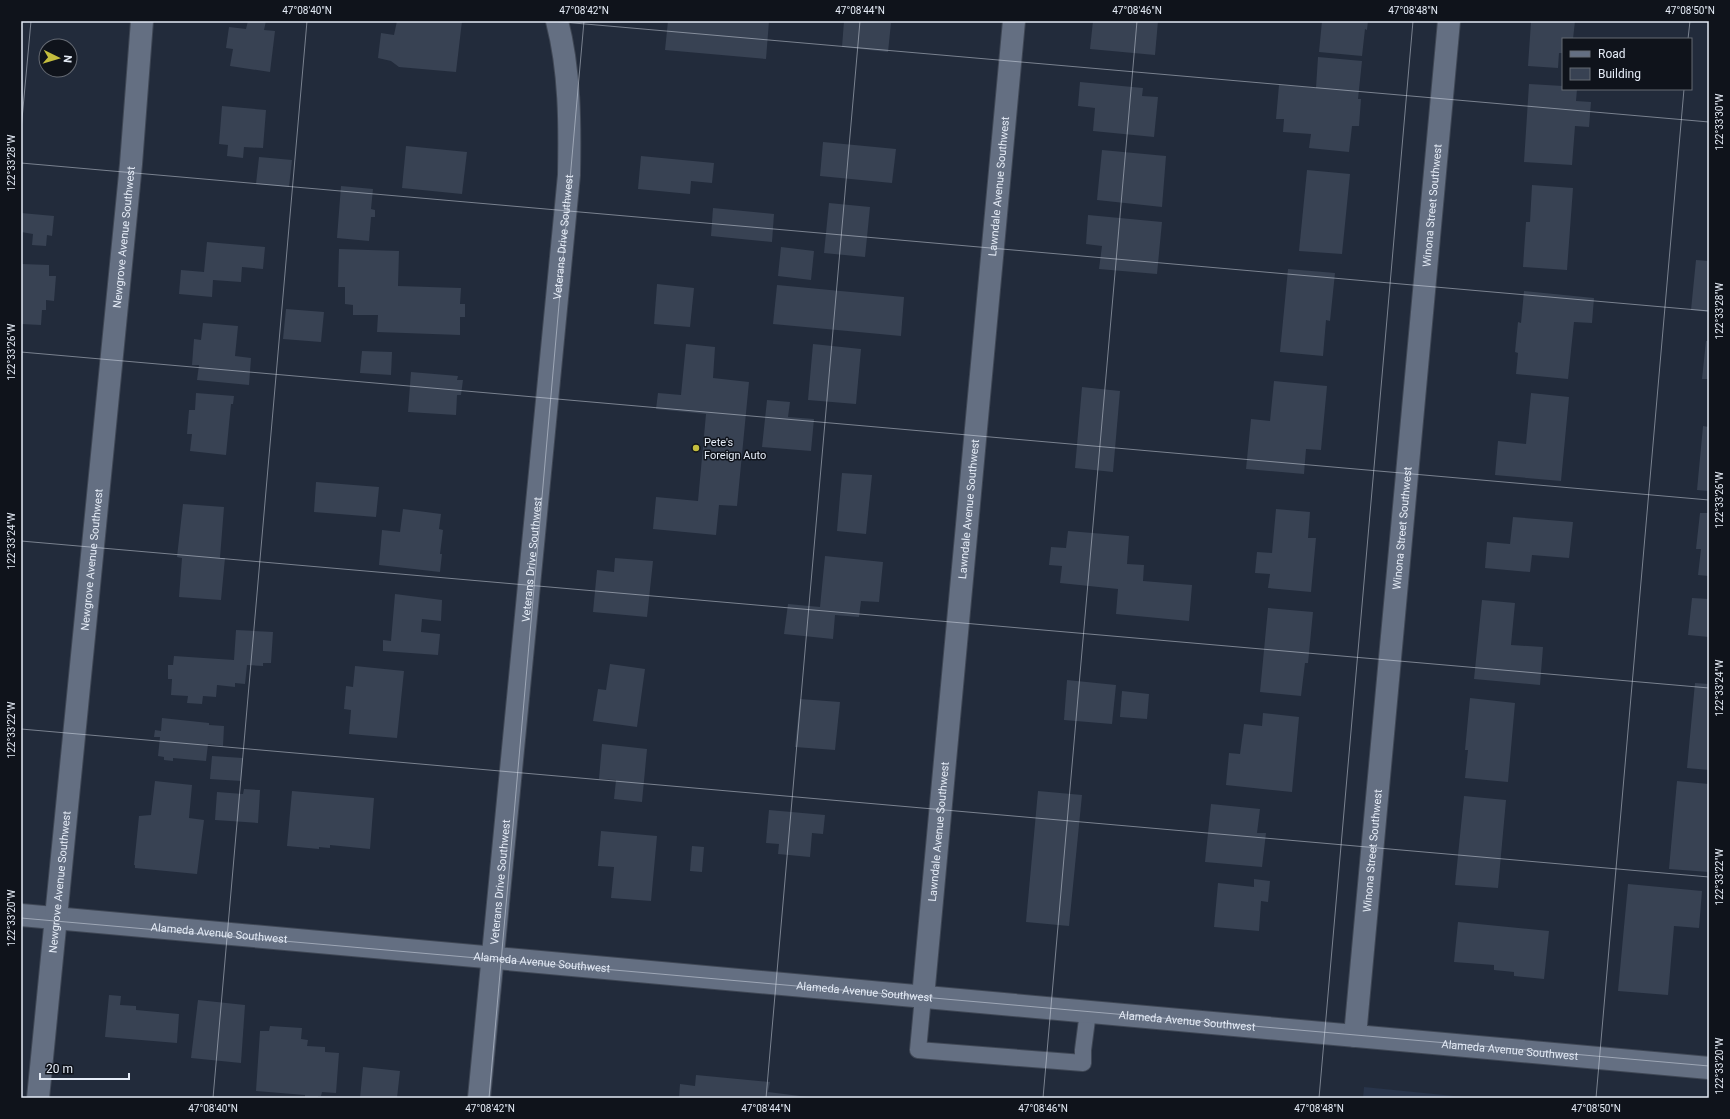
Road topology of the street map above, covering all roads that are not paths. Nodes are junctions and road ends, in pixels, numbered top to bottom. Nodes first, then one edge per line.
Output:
1 (142, 21) edge
2 (557, 21) edge
3 (1014, 21) edge
4 (1449, 21) edge
5 (21, 915) edge
6 (57, 918) junction
7 (493, 958) junction
8 (923, 997) junction
9 (1088, 1012) junction
10 (1355, 1036) junction
11 (1709, 1068) edge
12 (38, 1098) edge
13 (480, 1098) edge

1 - 6 street, Newgrove Avenue Southwest
2 - 7 street, Veterans Drive Southwest
3 - 8 street, Lawndale Avenue Southwest
4 - 10 street, Winona Street Southwest
5 - 6 street, Alameda Avenue Southwest
6 - 7 street, Alameda Avenue Southwest
6 - 12 street, Newgrove Avenue Southwest
7 - 8 street, Alameda Avenue Southwest
7 - 13 street, Veterans Drive Southwest
8 - 9 street, Alameda Avenue Southwest
8 - 9 lane
9 - 10 street, Alameda Avenue Southwest
10 - 11 street, Alameda Avenue Southwest

